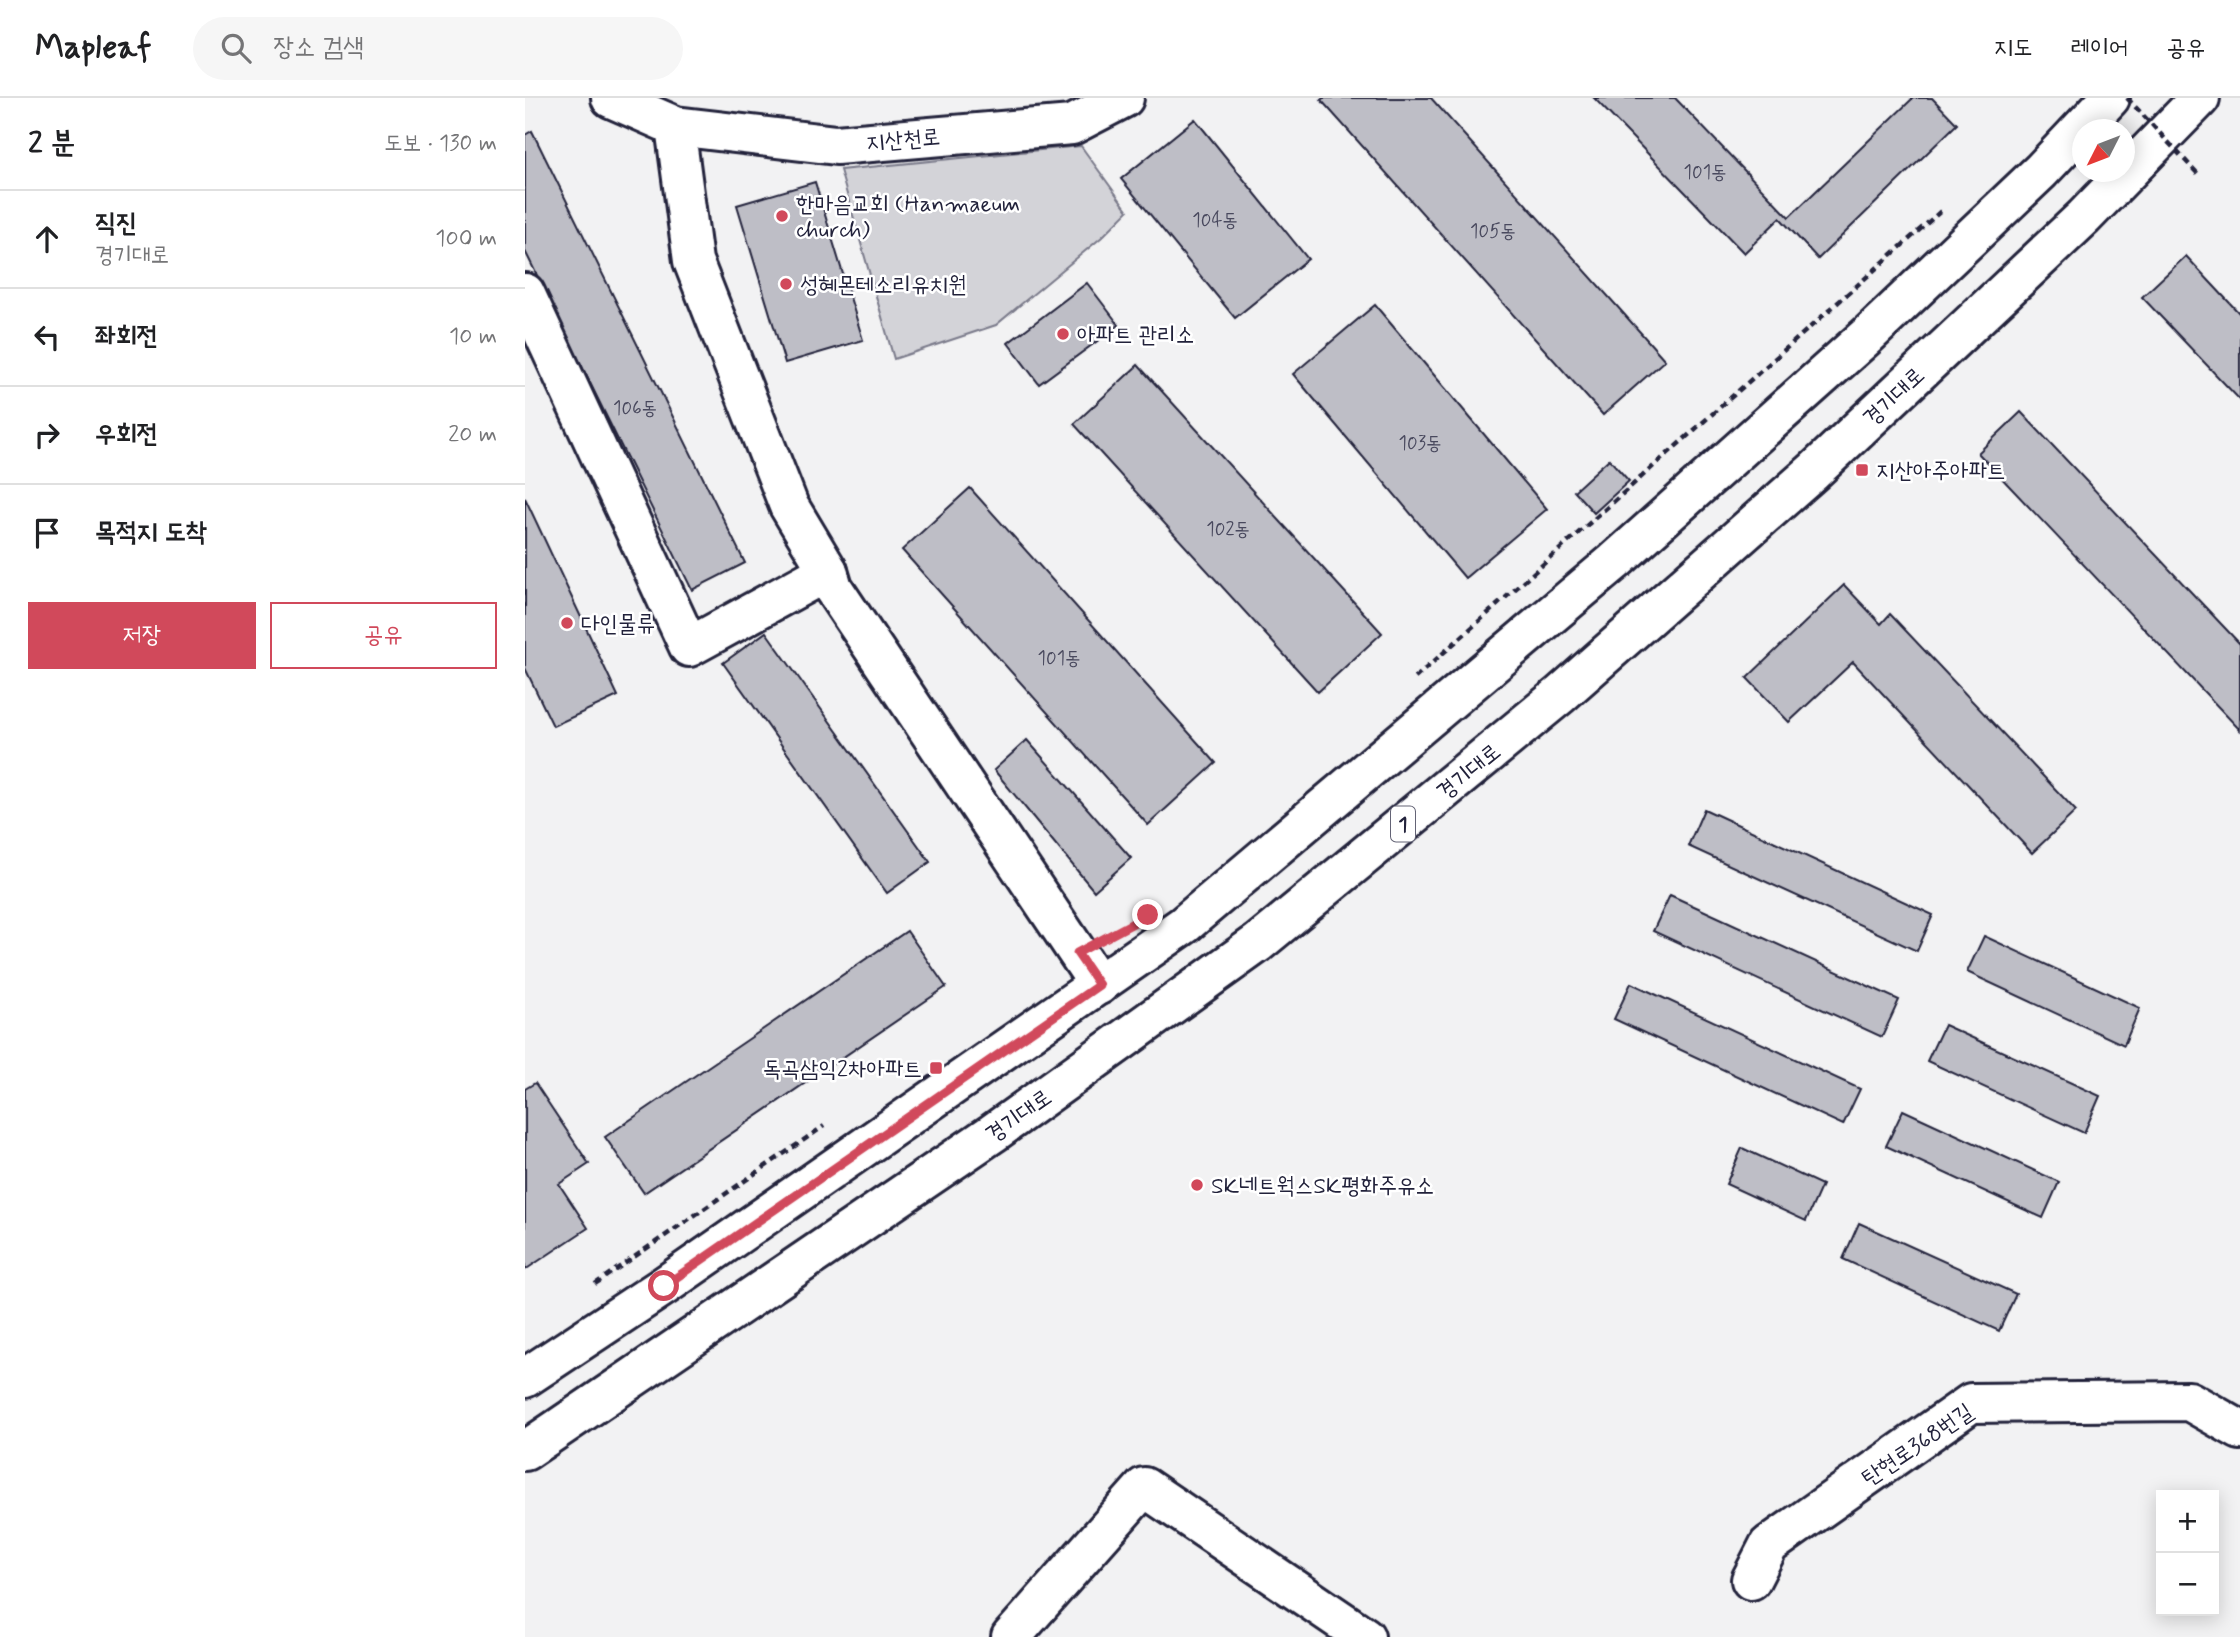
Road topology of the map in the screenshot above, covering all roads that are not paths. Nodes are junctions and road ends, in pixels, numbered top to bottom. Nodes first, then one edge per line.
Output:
1 (611, 98) edge
2 (1124, 98) edge
3 (2110, 98) edge
4 (2200, 98) edge
5 (675, 126) junction
6 (525, 293) edge
7 (828, 570) junction
8 (1099, 985) junction
9 (525, 1378) edge
10 (2240, 1430) edge
11 (525, 1451) edge
12 (1751, 1580) dead end
13 (1011, 1637) edge
14 (1364, 1637) edge

1 - 5 main road, 지산천로
2 - 5 main road, 지산천로
3 - 8 main road
4 - 11 main road, 경기대로 / 1
5 - 7 main road
6 - 7 main road
7 - 8 main road
8 - 9 main road
10 - 12 main road, 탄현로368번길
13 - 14 main road

